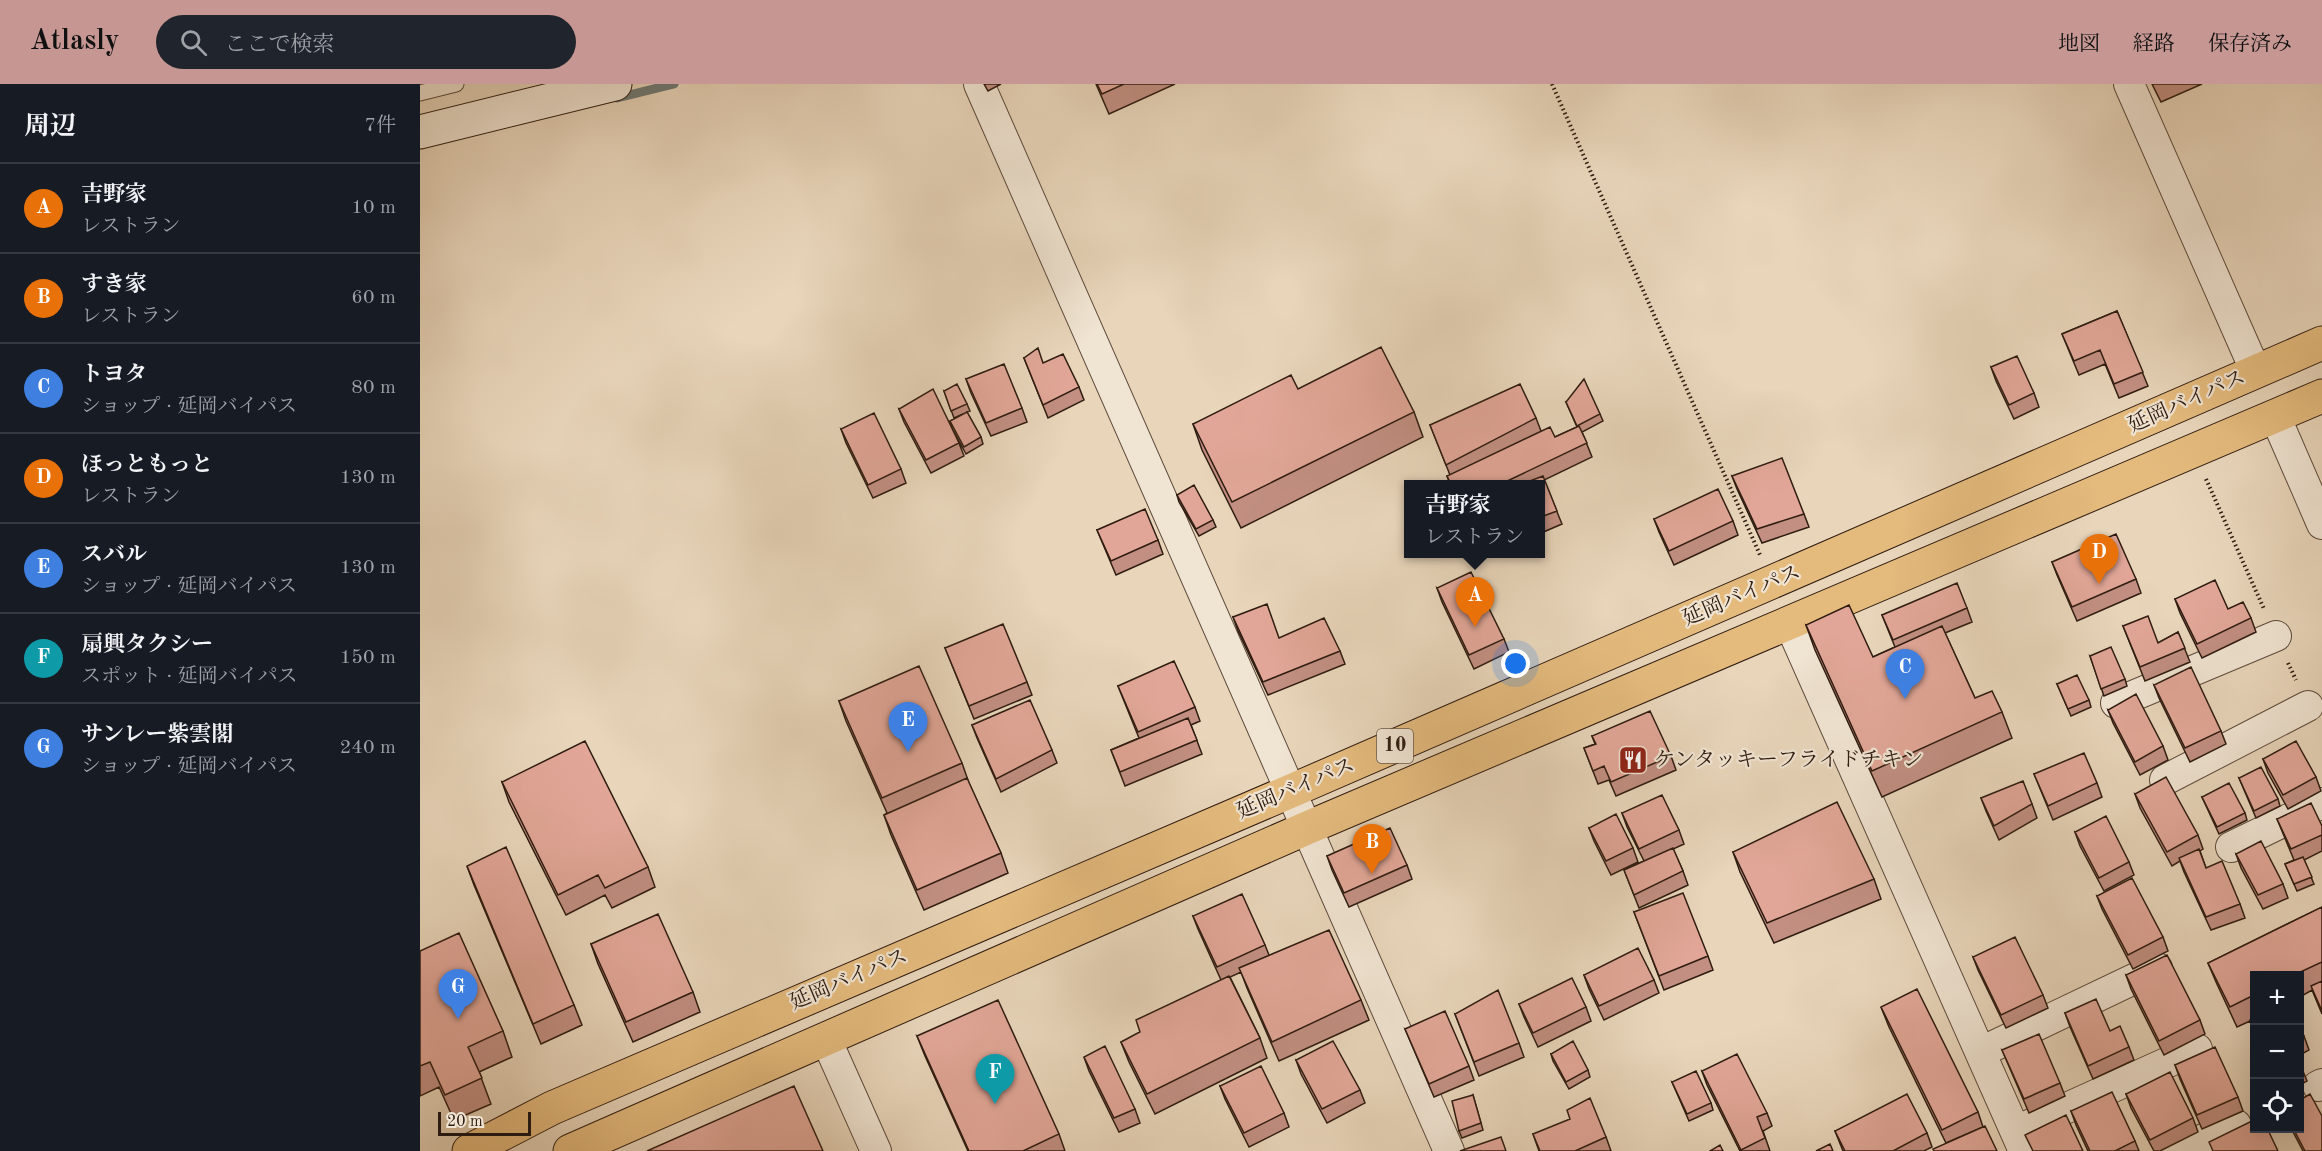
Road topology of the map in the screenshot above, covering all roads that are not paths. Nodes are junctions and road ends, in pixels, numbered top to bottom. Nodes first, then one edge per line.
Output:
1 (456, 84) edge
2 (615, 84) edge
3 (980, 84) edge
4 (2129, 84) edge
5 (420, 93) edge
6 (420, 132) edge
7 (2322, 343) edge
8 (2256, 372) junction
9 (2322, 396) edge
10 (2275, 416) junction
11 (2322, 524) edge
12 (1789, 622) junction
13 (2276, 636) road end
14 (2116, 703) edge
15 (2308, 706) road end
16 (2165, 780) edge
17 (1292, 791) junction
18 (2322, 803) edge
19 (1307, 828) junction
20 (2231, 847) dead end
21 (2157, 968) edge
22 (826, 1039) junction
23 (2197, 1049) dead end
24 (1981, 1052) junction
25 (2236, 1125) dead end
26 (2020, 1141) edge
27 (469, 1151) edge
28 (570, 1151) edge
29 (876, 1151) edge
30 (1449, 1151) edge
31 (2176, 1151) edge

1 - 5 lane
2 - 6 street
3 - 17 street
4 - 8 street
7 - 8 highway, 延岡バイパス / 10
8 - 17 highway, 延岡バイパス / 10
9 - 10 highway, 延岡バイパス / 10
10 - 11 street
10 - 12 highway, 延岡バイパス / 10
12 - 19 highway, 延岡バイパス / 10
12 - 24 street
13 - 14 street
15 - 16 street
17 - 19 street
17 - 27 highway, 延岡バイパス / 10
18 - 20 street
19 - 22 highway, 延岡バイパス / 10
19 - 30 street
21 - 24 street
22 - 28 highway, 延岡バイパス / 10
22 - 29 street
23 - 26 street
24 - 26 street
25 - 31 street

